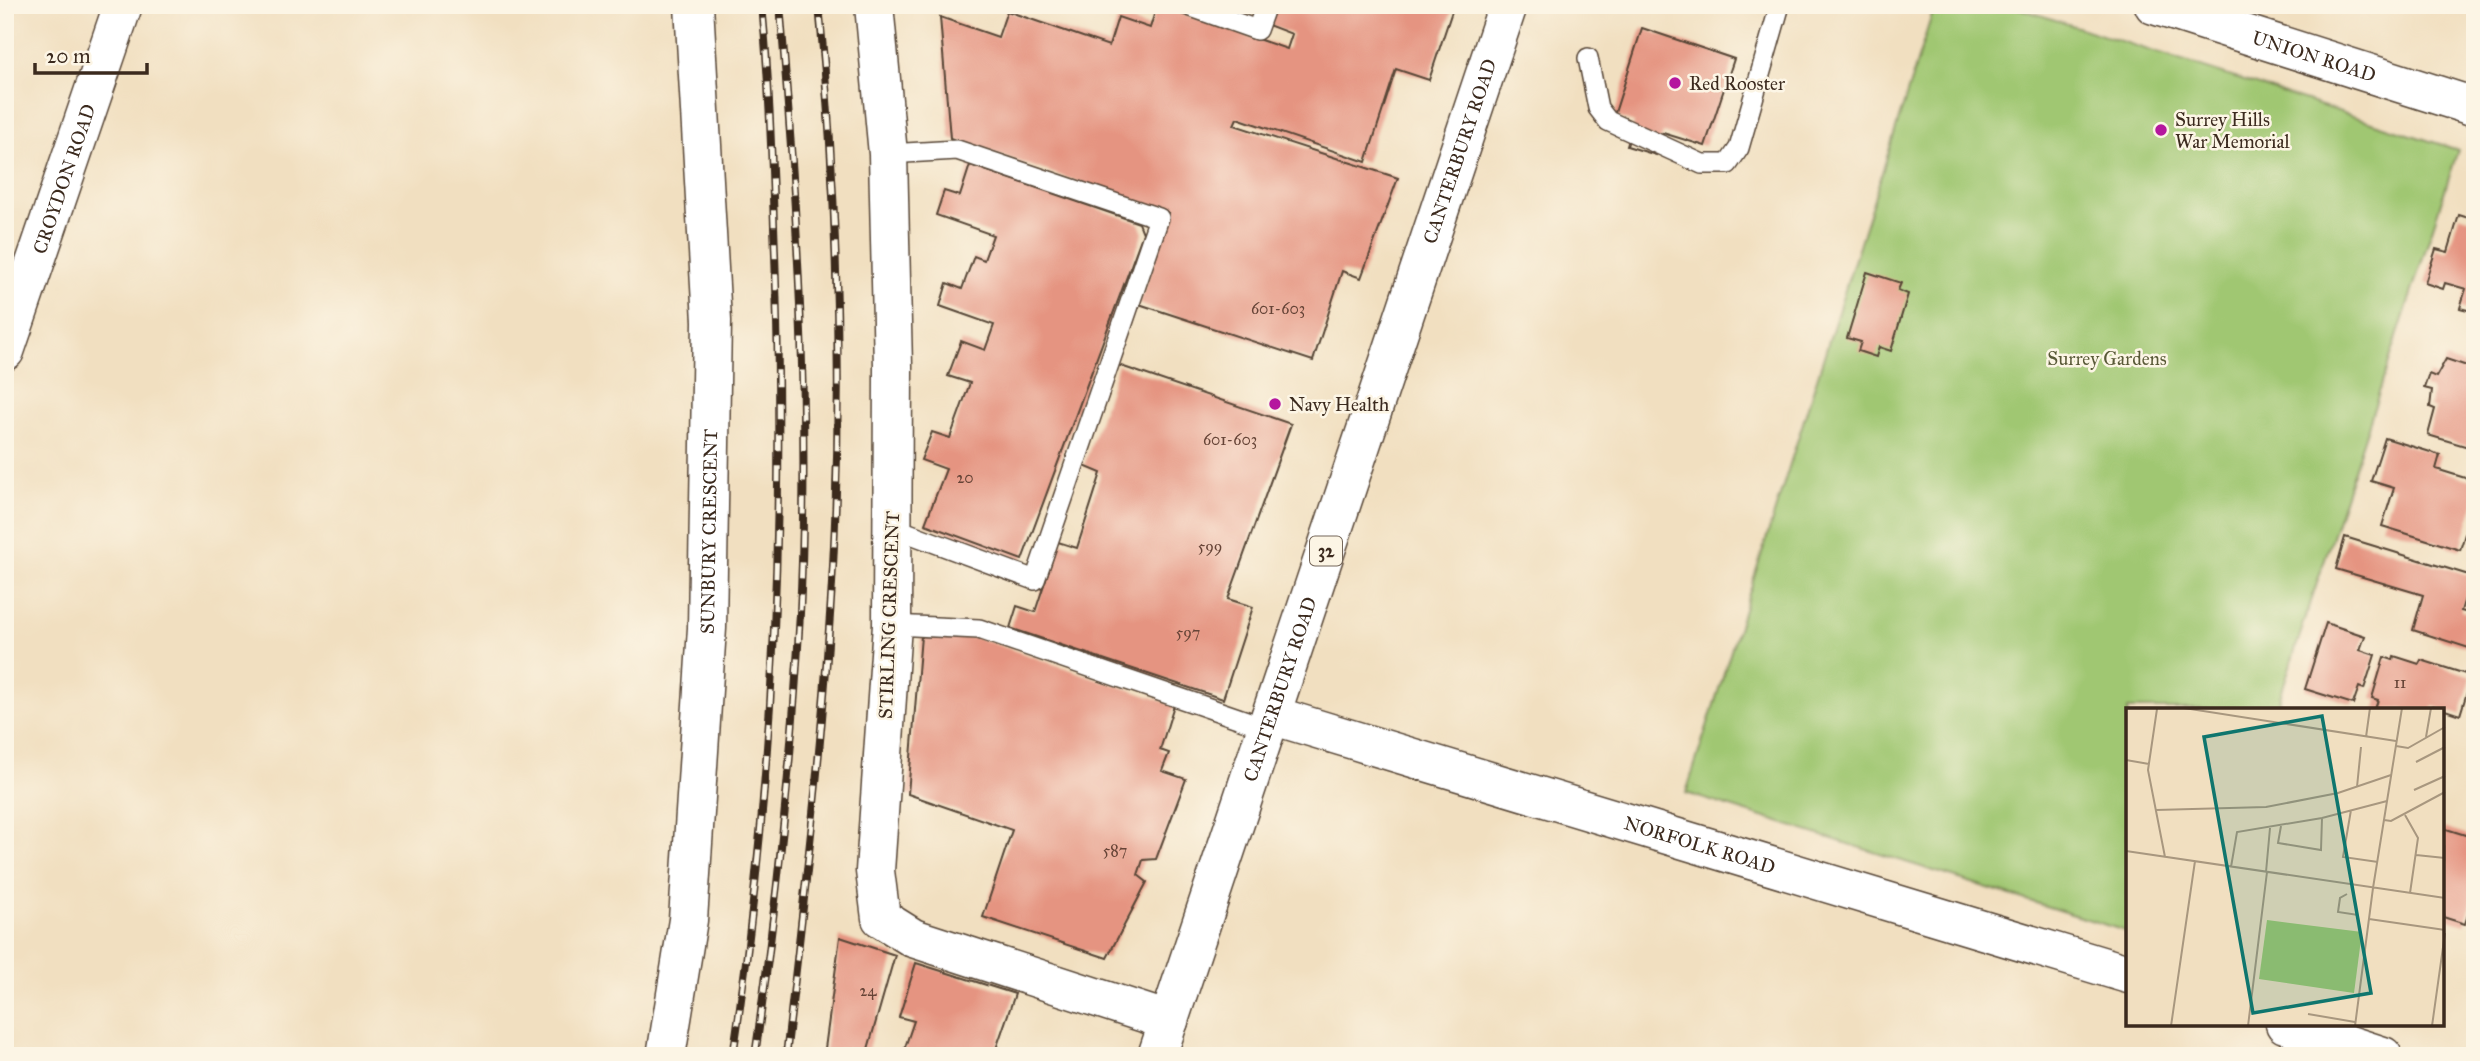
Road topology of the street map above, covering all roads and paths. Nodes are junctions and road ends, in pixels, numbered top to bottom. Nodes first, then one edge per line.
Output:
1 (123, 5) edge
2 (694, 5) edge
3 (874, 5) edge
4 (1186, 5) edge
5 (1266, 5) edge
6 (1508, 5) edge
7 (1780, 5) edge
8 (2154, 5) edge
9 (1588, 58) dead end
10 (2475, 107) edge
11 (888, 154) junction
12 (5, 351) edge
13 (892, 527) junction
14 (892, 625) junction
15 (1269, 721) junction
16 (2126, 973) edge
17 (2291, 1026) edge
18 (1163, 1039) edge
19 (666, 1056) edge
20 (2383, 1056) edge

1 - 12 street, CROYDON ROAD
2 - 19 street, SUNBURY CRESCENT
3 - 11 street, STIRLING CRESCENT
4 - 5 lane
6 - 15 street, CANTERBURY ROAD / 32
7 - 9 lane
8 - 10 street, UNION ROAD
11 - 13 street, STIRLING CRESCENT
11 - 13 lane
13 - 14 street, STIRLING CRESCENT
14 - 15 lane
14 - 18 street, STIRLING CRESCENT
15 - 16 street, NORFOLK ROAD
15 - 18 street, CANTERBURY ROAD / 32
17 - 20 street

